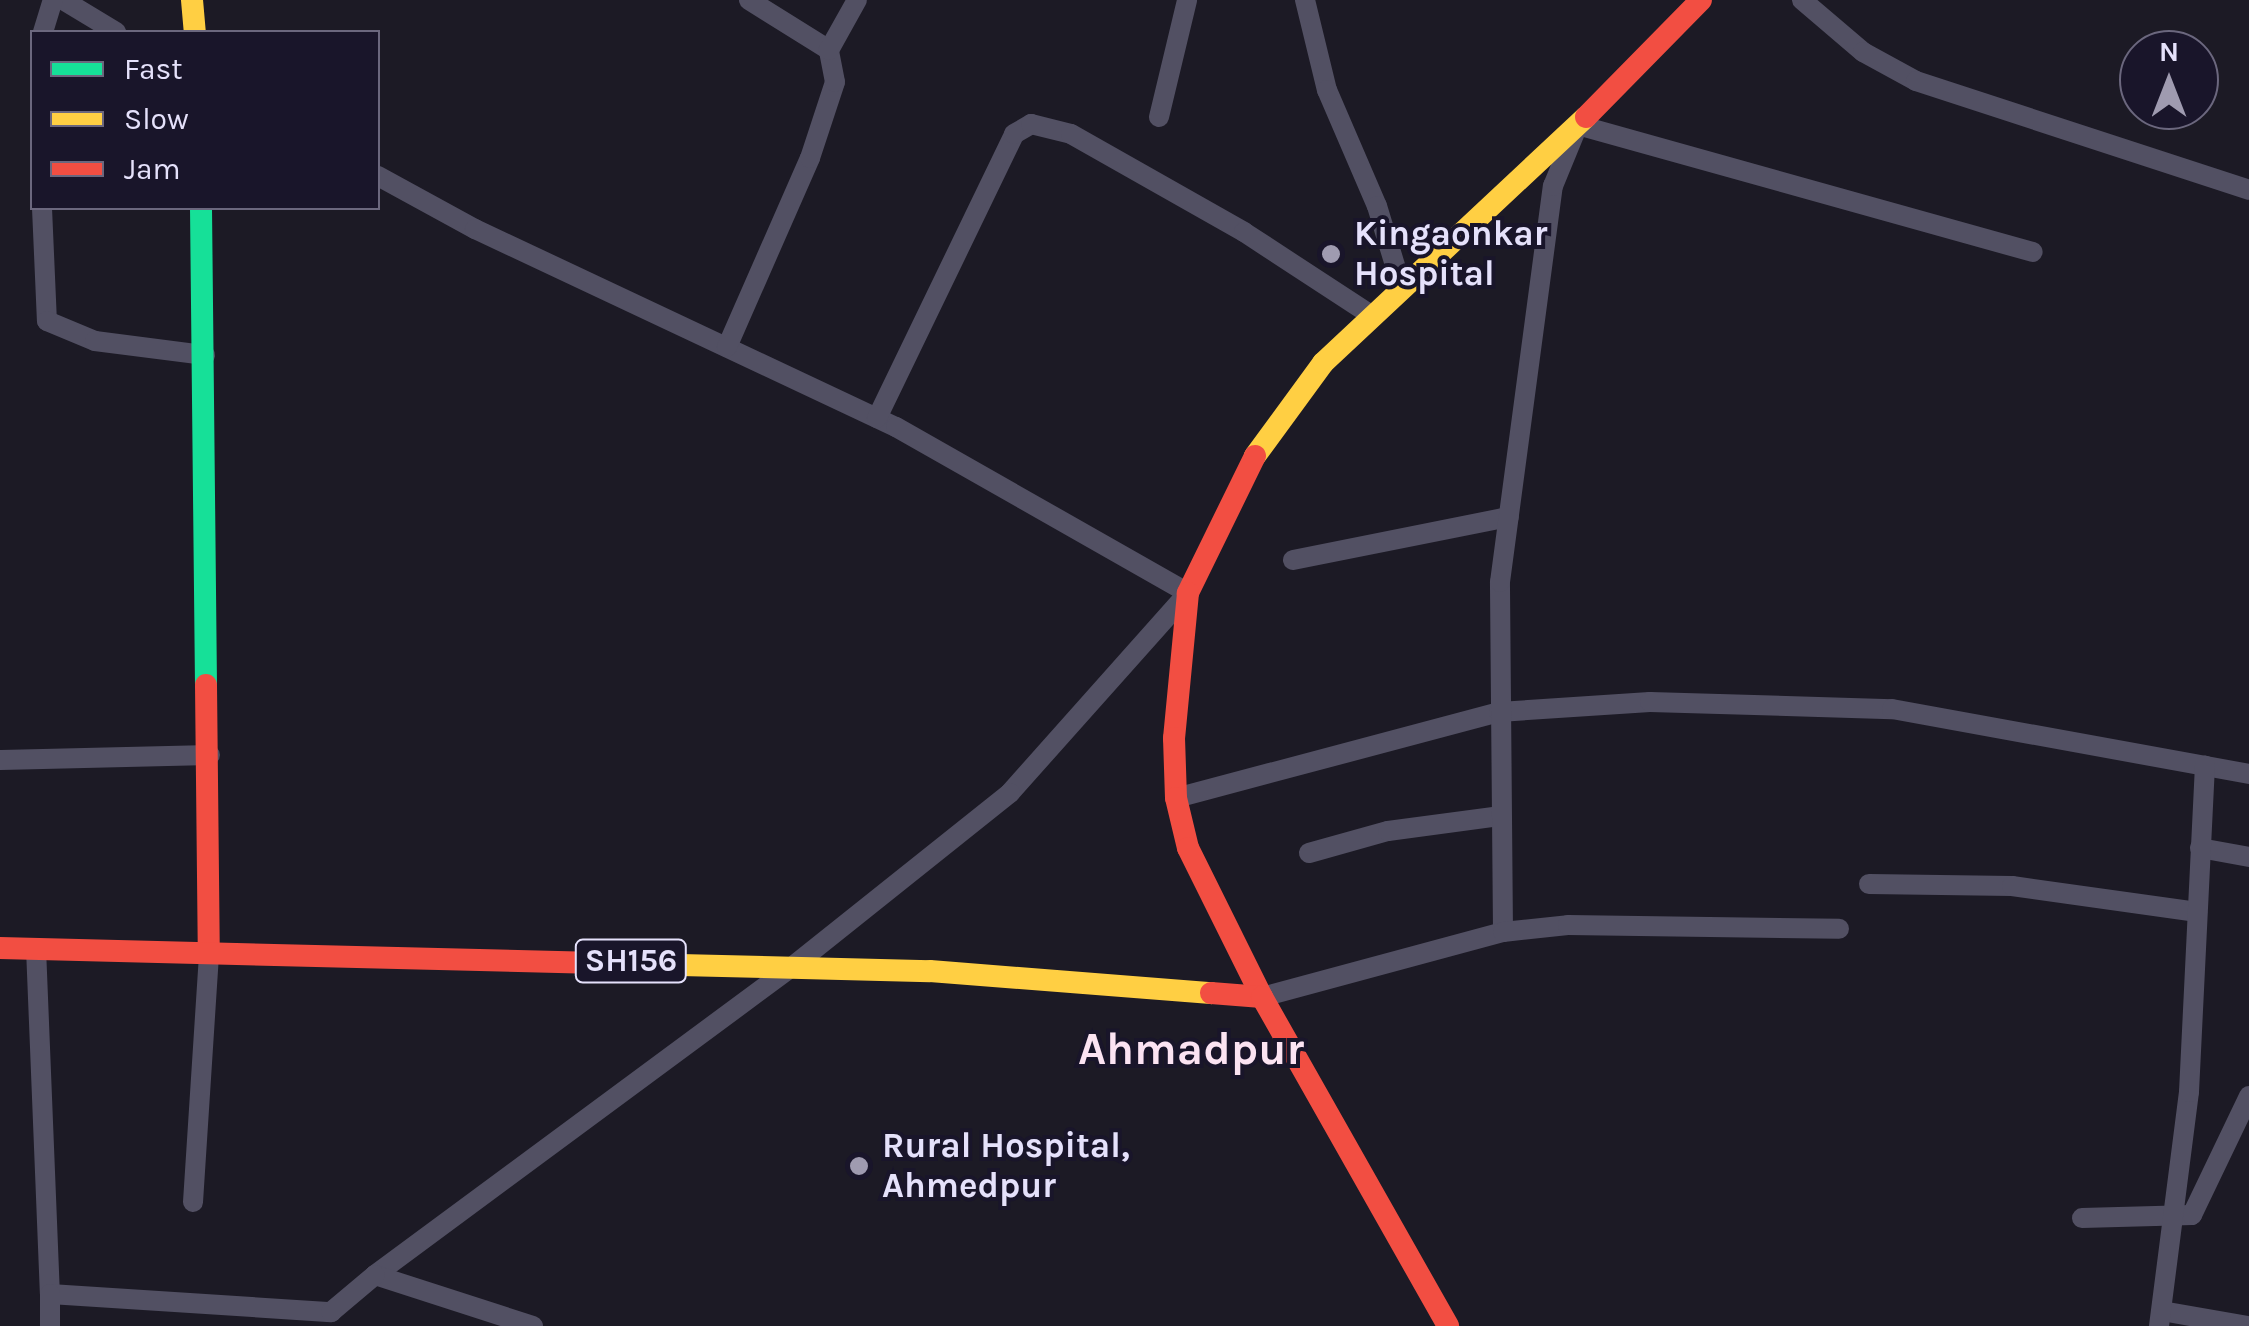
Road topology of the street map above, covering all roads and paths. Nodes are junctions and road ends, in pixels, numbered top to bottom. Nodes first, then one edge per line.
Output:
1 (53, 0) edge
2 (63, 0) edge
3 (192, 0) edge
4 (749, 0) edge
5 (857, 0) edge
6 (1187, 0) edge
7 (1305, 0) edge
8 (1700, 0) edge
9 (1802, 0) edge
10 (93, 9) edge
11 (44, 30) edge
12 (114, 30) edge
13 (194, 30) edge
14 (829, 50) junction
15 (1159, 117) dead end
16 (1578, 125) junction
17 (380, 177) edge
18 (2249, 190) edge
19 (42, 210) edge
20 (201, 210) edge
21 (2033, 252) dead end
22 (1402, 286) junction
23 (1371, 315) junction
24 (726, 347) junction
25 (205, 356) junction
26 (877, 418) junction
27 (1509, 516) junction
28 (1292, 560) dead end
29 (1188, 593) junction
30 (1498, 712) junction
31 (210, 755) junction
32 (1, 760) edge
33 (2205, 765) junction
34 (2249, 774) edge
35 (1176, 798) junction
36 (1501, 816) junction
37 (2200, 848) junction
38 (1308, 852) dead end
39 (2249, 857) edge
40 (1869, 884) dead end
41 (2197, 912) junction
42 (1839, 929) dead end
43 (1504, 932) junction
44 (0, 948) edge
45 (36, 948) junction
46 (208, 952) junction
47 (793, 966) junction
48 (1262, 997) junction
49 (2249, 1096) edge
50 (193, 1202) dead end
51 (2176, 1216) junction
52 (2082, 1218) dead end
53 (375, 1275) junction
54 (50, 1294) junction
55 (2160, 1318) edge
56 (328, 1319) edge
57 (50, 1326) edge
58 (533, 1326) edge
59 (1448, 1326) edge
60 (2247, 1326) edge

1 - 11 street
2 - 10 street
3 - 13 main road
4 - 14 street
5 - 14 street
6 - 15 street
7 - 22 street
8 - 16 main road
9 - 18 street
10 - 12 street
14 - 24 street
16 - 21 street
16 - 22 main road
16 - 27 street
17 - 24 street
19 - 25 street
20 - 25 main road
22 - 23 main road
23 - 26 street
23 - 29 main road
24 - 26 street
25 - 31 main road
26 - 29 street
27 - 28 street
27 - 30 street
29 - 35 main road
29 - 47 street
30 - 33 street
30 - 35 street
30 - 36 street
31 - 32 street
31 - 46 main road
33 - 34 street
33 - 37 street
35 - 48 main road
36 - 38 street
36 - 43 street
37 - 39 street
37 - 41 street
40 - 41 street
41 - 51 street
42 - 43 street
43 - 48 street
44 - 45 main road, SH156
45 - 46 main road, SH156
45 - 54 street
46 - 47 main road, SH156
46 - 50 street
47 - 48 main road, SH156
47 - 53 street
48 - 59 main road
49 - 51 street
51 - 52 street
51 - 55 street
53 - 56 street
53 - 58 street
54 - 56 street
54 - 57 street
55 - 60 street

